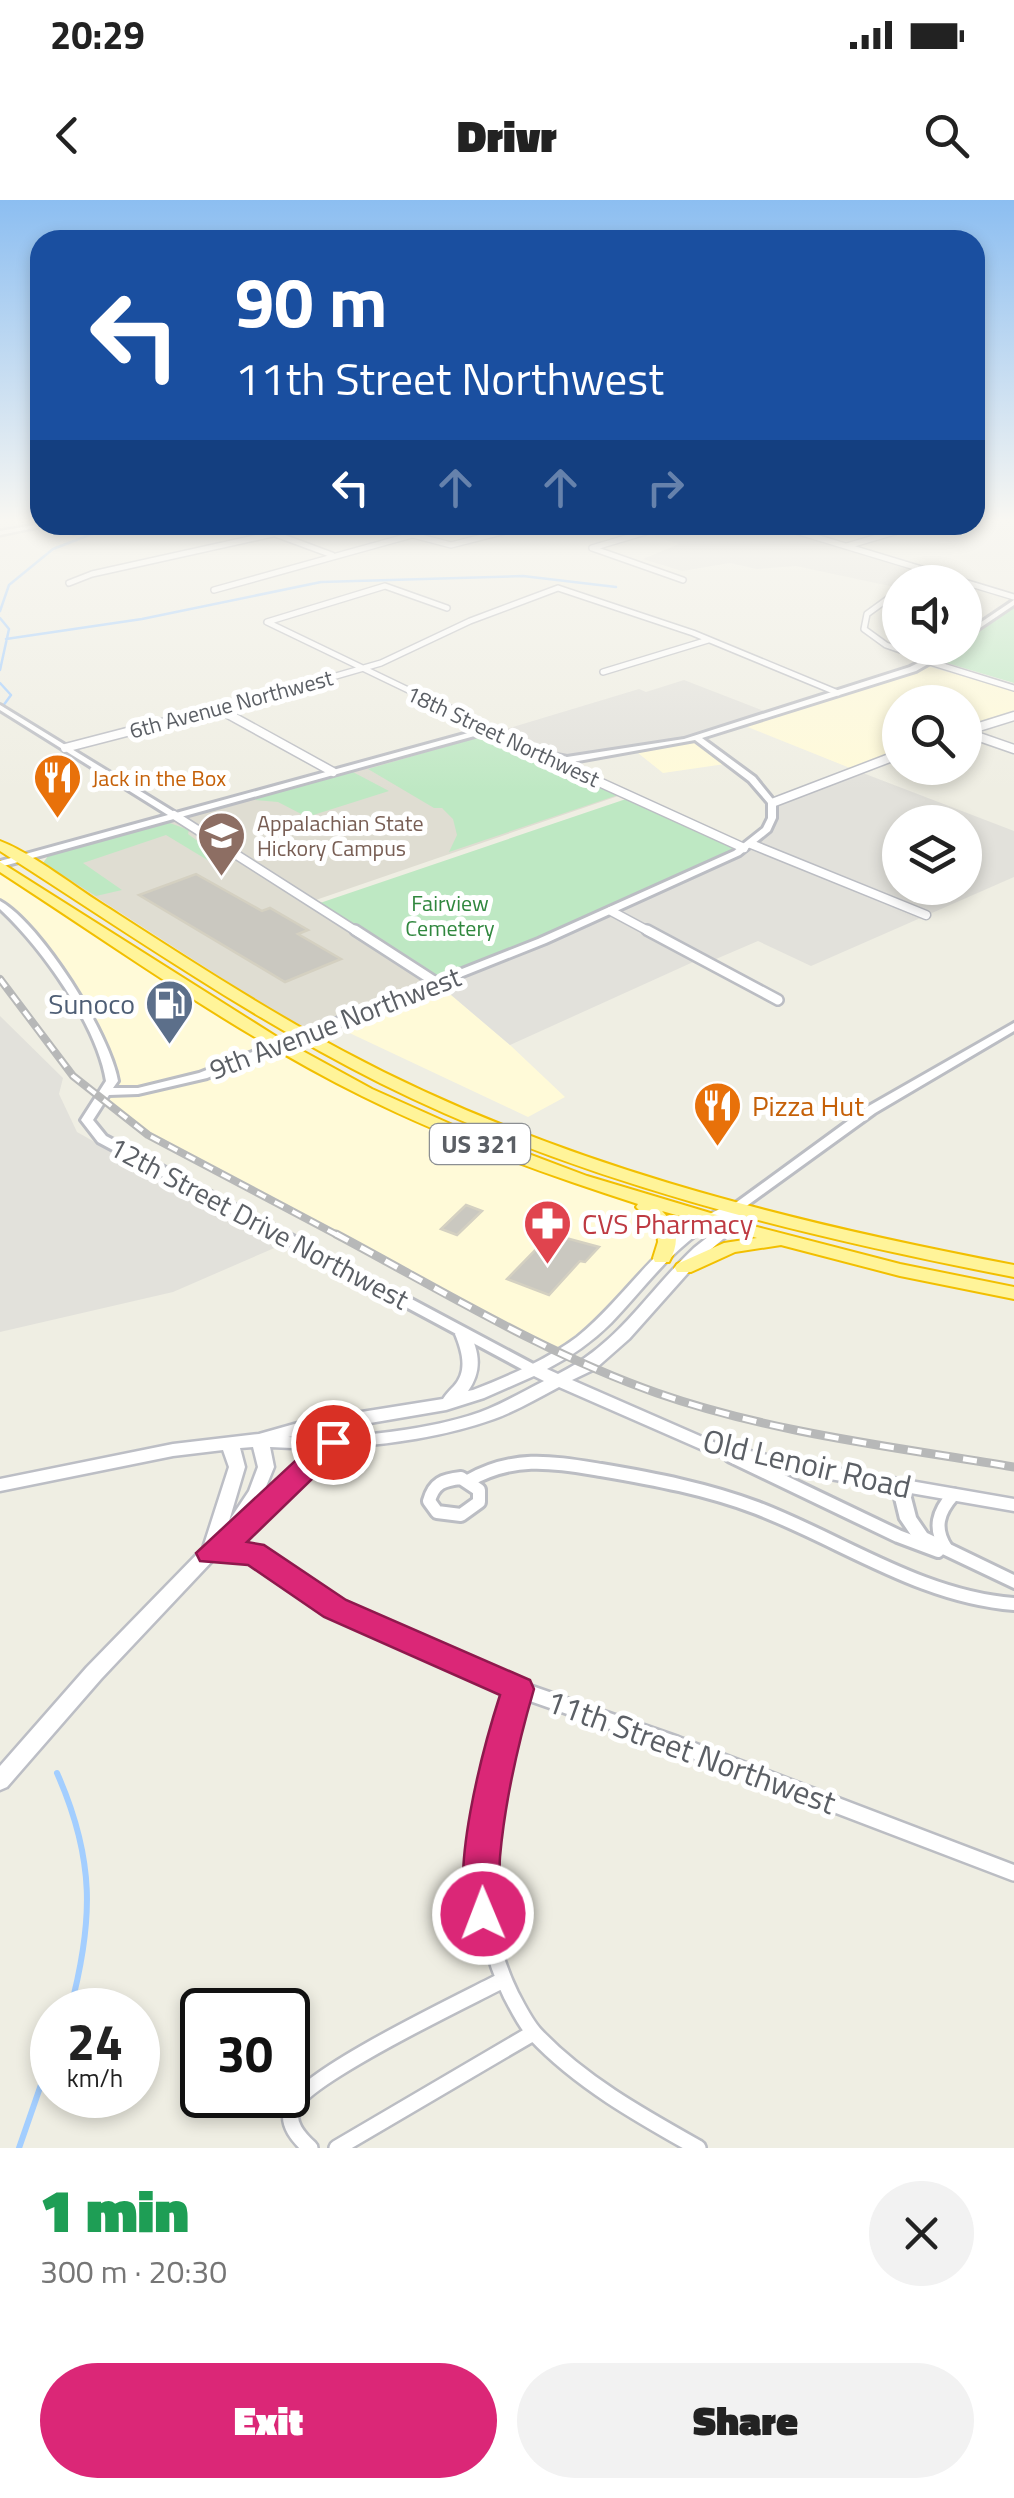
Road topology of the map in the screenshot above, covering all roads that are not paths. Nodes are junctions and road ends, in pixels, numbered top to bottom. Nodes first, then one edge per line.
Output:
1 (304, 610) edge
2 (500, 610) edge
3 (625, 610) edge
4 (873, 610) edge
5 (709, 639) junction
6 (882, 642) edge
7 (919, 665) edge
8 (943, 665) edge
9 (361, 669) junction
10 (603, 672) dead end
11 (1014, 688) edge
12 (838, 693) junction
13 (0, 707) edge
14 (216, 708) junction
15 (1014, 716) edge
16 (982, 726) edge
17 (490, 730) junction
18 (697, 738) junction
19 (982, 738) edge
20 (65, 748) junction
21 (1014, 749) edge
22 (558, 760) junction
23 (882, 761) edge
24 (334, 772) junction
25 (772, 803) junction
26 (174, 815) junction
27 (0, 844) edge
28 (748, 846) junction
29 (21, 858) junction
30 (0, 865) edge
31 (0, 904) edge
32 (611, 911) junction
33 (926, 915) dead end
34 (438, 983) junction
35 (778, 1000) dead end
36 (1014, 1026) edge
37 (304, 1035) junction
38 (280, 1044) junction
39 (104, 1092) junction
40 (599, 1187) junction
41 (736, 1207) junction
42 (706, 1218) junction
43 (731, 1225) junction
44 (788, 1242) junction
45 (662, 1258) junction
46 (684, 1268) junction
47 (1014, 1270) edge
48 (637, 1284) junction
49 (664, 1290) junction
50 (1014, 1293) edge
51 (463, 1334) junction
52 (534, 1370) junction
53 (560, 1383) junction
54 (433, 1407) junction
55 (260, 1440) junction
56 (333, 1442) junction
57 (230, 1444) junction
58 (712, 1448) junction
59 (468, 1481) dead end
60 (0, 1484) edge
61 (900, 1486) junction
62 (953, 1495) junction
63 (1014, 1505) edge
64 (211, 1553) junction
65 (958, 1558) junction
66 (1014, 1582) edge
67 (1014, 1604) edge
68 (518, 1689) junction
69 (0, 1781) edge
70 (1014, 1873) edge
71 (502, 1981) junction
72 (533, 2032) junction
73 (310, 2148) edge
74 (337, 2148) edge
75 (698, 2148) edge

1 - 9 street, 18th Street Northwest
2 - 9 street, 6th Avenue Northwest
3 - 5 street, 6th Avenue Northwest
4 - 6 street
5 - 10 street
5 - 12 street
7 - 12 street
8 - 11 street
9 - 14 street, 6th Avenue Northwest
9 - 17 street, 18th Street Northwest
12 - 18 street
13 - 20 street
14 - 20 street, 6th Avenue Northwest
14 - 24 street
15 - 16 street
17 - 22 street, 18th Street Northwest
17 - 24 street
18 - 22 street
18 - 25 street
19 - 21 street
20 - 26 street
22 - 28 street, 18th Street Northwest
23 - 25 street
24 - 26 street
25 - 28 street
26 - 29 street
26 - 34 street
27 - 29 highway, US 321
28 - 32 street, 9th Avenue Northwest
28 - 33 street, 18th Street Northwest
29 - 30 street
29 - 37 highway, US 321
30 - 38 highway, US 321
31 - 39 street, 12th Street Drive Northwest
32 - 34 street, 9th Avenue Northwest
32 - 35 street
34 - 37 street, 9th Avenue Northwest
36 - 41 street
37 - 38 street, 9th Avenue Northwest
37 - 41 highway, US 321
38 - 39 street, 9th Avenue Northwest
38 - 40 highway, US 321
39 - 51 street, 12th Street Drive Northwest
40 - 42 highway, US 321
40 - 45 highway
41 - 42 main road
41 - 43 main road
41 - 47 highway, US 321
42 - 43 highway, US 321
42 - 45 main road
43 - 44 highway, US 321
43 - 46 main road
44 - 46 highway
44 - 50 highway, US 321
45 - 48 main road
46 - 49 main road
48 - 49 street
48 - 52 main road
49 - 53 main road
51 - 52 street, 12th Street Drive Northwest
51 - 54 main road
52 - 53 main road, 12th Street Drive Northwest
52 - 54 main road
53 - 56 main road
53 - 58 main road, Old Lenoir Road
54 - 55 main road
55 - 56 main road
55 - 57 main road
55 - 64 main road
56 - 64 main road
57 - 60 main road
57 - 64 main road
58 - 61 main road, Old Lenoir Road
58 - 65 street
59 - 67 street
61 - 62 main road, Old Lenoir Road
61 - 65 street
62 - 63 main road, Old Lenoir Road
62 - 65 street
64 - 68 street, 11th Street Northwest
64 - 69 main road
65 - 66 street
68 - 70 street, 11th Street Northwest
68 - 71 street
71 - 72 street
71 - 73 street
72 - 74 street
72 - 75 street

